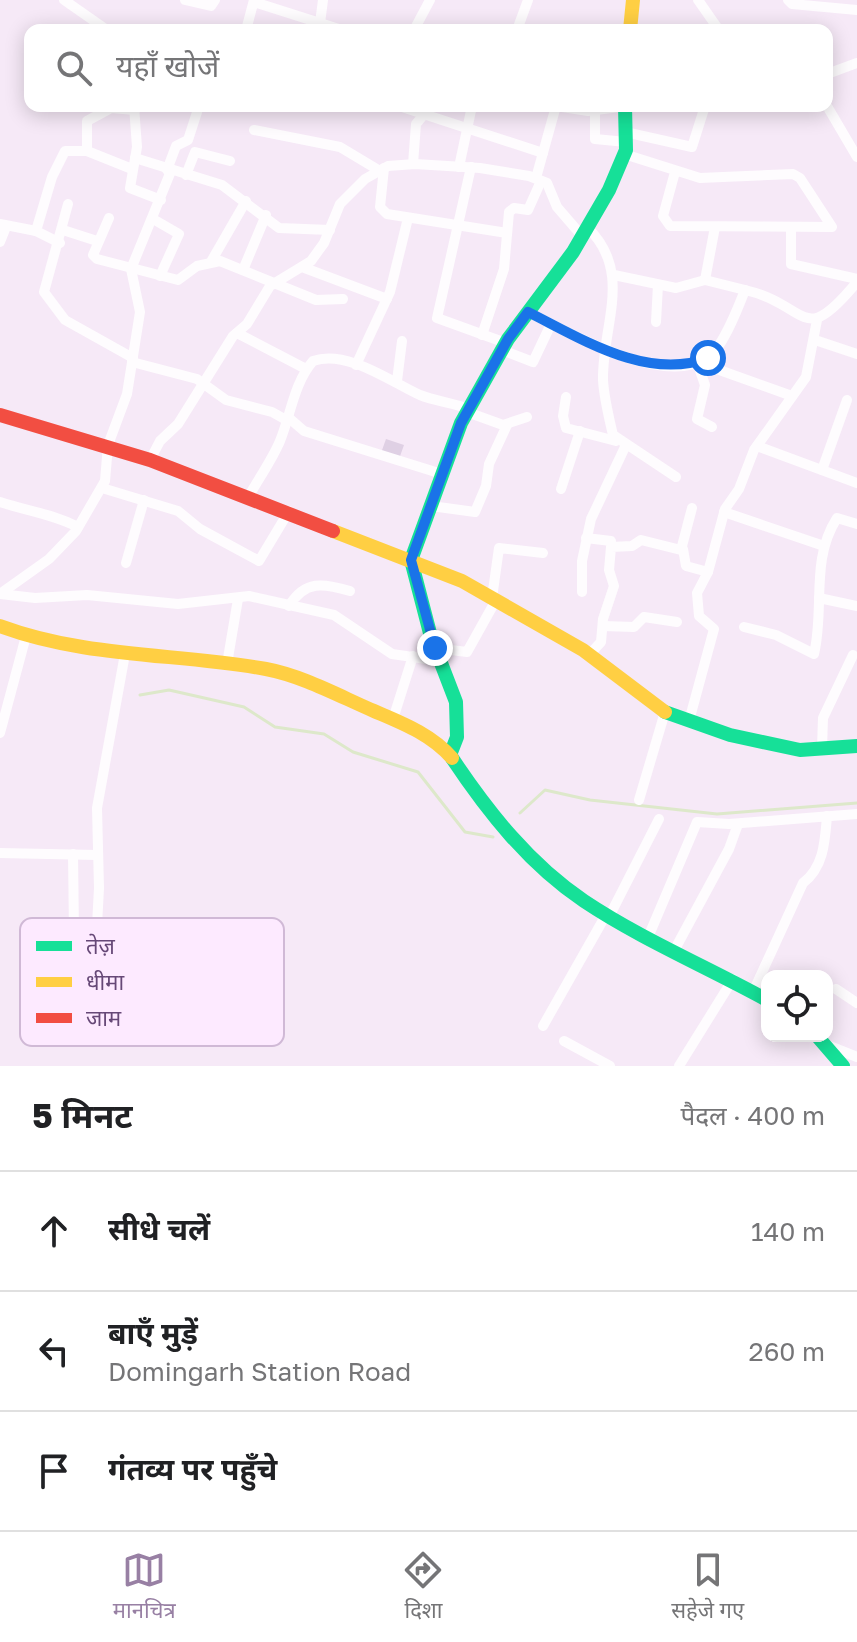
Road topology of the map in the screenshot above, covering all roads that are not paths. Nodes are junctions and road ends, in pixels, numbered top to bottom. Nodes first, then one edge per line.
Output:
1 (64, 0) edge
2 (185, 0) edge
3 (215, 0) edge
4 (323, 0) edge
5 (430, 0) edge
6 (528, 0) edge
7 (633, 0) edge
8 (698, 0) edge
9 (788, 0) edge
10 (254, 1) edge
11 (200, 2) edge
12 (857, 10) edge
13 (320, 23) junction
14 (98, 24) edge
15 (248, 24) edge
16 (323, 24) edge
17 (417, 24) edge
18 (519, 24) edge
19 (631, 24) edge
20 (715, 24) edge
21 (857, 63) edge
22 (833, 72) edge
23 (104, 112) edge
24 (135, 112) edge
25 (197, 112) edge
26 (425, 112) edge
27 (431, 112) edge
28 (471, 112) edge
29 (554, 112) edge
30 (595, 112) edge
31 (625, 112) edge
32 (703, 112) edge
33 (831, 112) edge
34 (254, 130) dead end
35 (468, 130) junction
36 (625, 143) junction
37 (87, 151) junction
38 (543, 153) junction
39 (857, 157) edge
40 (230, 161) dead end
41 (134, 163) junction
42 (413, 164) junction
43 (465, 167) junction
44 (169, 170) junction
45 (382, 170) junction
46 (675, 172) junction
47 (186, 175) junction
48 (538, 180) junction
49 (161, 200) junction
50 (246, 201) junction
51 (68, 204) dead end
52 (266, 215) junction
53 (109, 218) dead end
54 (408, 218) junction
55 (153, 219) junction
56 (3, 226) edge
57 (456, 226) junction
58 (715, 227) junction
59 (791, 228) junction
60 (63, 230) junction
61 (330, 230) junction
62 (36, 231) junction
63 (585, 232) junction
64 (507, 233) junction
65 (97, 241) junction
66 (0, 242) edge
67 (60, 243) junction
68 (212, 260) junction
69 (302, 267) junction
70 (131, 269) junction
71 (243, 270) junction
72 (614, 275) junction
73 (160, 276) junction
74 (705, 280) junction
75 (857, 281) edge
76 (275, 283) junction
77 (658, 285) junction
78 (745, 290) junction
79 (343, 299) dead end
80 (387, 299) junction
81 (528, 312) junction
82 (817, 320) junction
83 (656, 322) dead end
84 (551, 324) junction
85 (237, 333) junction
86 (482, 335) junction
87 (815, 340) junction
88 (402, 341) dead end
89 (504, 346) junction
90 (607, 348) junction
91 (857, 354) edge
92 (132, 360) junction
93 (697, 362) junction
94 (356, 365) junction
95 (306, 369) junction
96 (397, 381) junction
97 (202, 385) junction
98 (792, 396) junction
99 (566, 397) dead end
100 (847, 400) dead end
101 (468, 411) junction
102 (0, 415) edge
103 (527, 417) dead end
104 (288, 419) junction
105 (507, 425) junction
106 (712, 427) dead end
107 (580, 431) junction
108 (622, 444) junction
109 (108, 445) junction
110 (757, 446) junction
111 (150, 460) junction
112 (822, 470) junction
113 (442, 474) junction
114 (676, 477) dead end
115 (857, 483) edge
116 (102, 488) junction
117 (561, 489) dead end
118 (249, 496) junction
119 (144, 500) junction
120 (0, 502) edge
121 (431, 506) junction
122 (692, 508) dead end
123 (289, 511) junction
124 (724, 512) junction
125 (857, 524) edge
126 (78, 527) junction
127 (586, 538) junction
128 (611, 541) dead end
129 (824, 546) junction
130 (683, 549) junction
131 (543, 553) dead end
132 (411, 560) junction
133 (126, 563) dead end
134 (708, 572) junction
135 (350, 591) dead end
136 (582, 592) dead end
137 (0, 594) edge
138 (819, 598) junction
139 (238, 599) junction
140 (494, 599) junction
141 (289, 606) junction
142 (857, 606) edge
143 (677, 622) dead end
144 (0, 626) edge
145 (603, 626) junction
146 (744, 627) dead end
147 (26, 636) junction
148 (125, 654) junction
149 (438, 655) junction
150 (589, 655) junction
151 (853, 655) dead end
152 (413, 656) junction
153 (227, 664) junction
154 (665, 712) junction
155 (393, 719) junction
156 (689, 721) junction
157 (0, 733) edge
158 (857, 746) edge
159 (822, 748) junction
160 (450, 755) junction
161 (639, 800) dead end
162 (857, 814) edge
163 (827, 816) junction
164 (659, 819) dead end
165 (738, 824) junction
166 (0, 853) edge
167 (73, 854) junction
168 (97, 855) junction
169 (609, 914) junction
170 (74, 918) edge
171 (96, 918) edge
172 (649, 935) junction
173 (675, 949) junction
174 (733, 979) junction
175 (836, 989) dead end
176 (753, 992) junction
177 (761, 997) edge
178 (857, 1003) edge
179 (543, 1026) dead end
180 (564, 1041) dead end
181 (823, 1042) edge
182 (825, 1042) edge
183 (857, 1057) edge
184 (610, 1066) edge
185 (679, 1066) edge
186 (843, 1066) edge

1 - 14 street
2 - 11 street
3 - 11 street
4 - 13 street
5 - 17 street
6 - 18 street
7 - 19 street
8 - 20 street
9 - 12 street
10 - 13 street
10 - 15 street
13 - 16 street
21 - 22 street
23 - 37 street
24 - 41 street
25 - 44 street
26 - 42 street
27 - 35 street
28 - 35 street
29 - 38 street
30 - 36 street
31 - 36 street
32 - 36 street
33 - 39 street
34 - 45 street
35 - 38 street
35 - 43 street
36 - 46 street
36 - 63 street
37 - 41 street
37 - 62 street
38 - 48 street
40 - 47 street
41 - 44 street
41 - 49 street
42 - 43 street
42 - 45 street
43 - 48 street
43 - 57 street
44 - 47 street
44 - 49 street
45 - 54 street
45 - 61 street
46 - 58 street
46 - 59 street
47 - 50 street
48 - 63 street
48 - 64 street
49 - 55 street
50 - 52 street
50 - 68 street
51 - 60 street
52 - 61 street
52 - 71 street
53 - 65 street
54 - 57 street
54 - 80 street
55 - 70 street
55 - 73 street
56 - 62 street
56 - 66 street
57 - 64 street
57 - 86 street
58 - 59 street
58 - 74 street
59 - 75 street
60 - 65 street
60 - 67 street
61 - 69 street
62 - 67 street
63 - 72 street
63 - 81 street
64 - 86 street
65 - 70 street
67 - 92 street
68 - 71 street
68 - 73 street
69 - 76 street
69 - 80 street
70 - 73 street
70 - 92 street
71 - 76 street
72 - 77 street
72 - 90 street
74 - 77 street
74 - 78 street
75 - 82 street
76 - 79 street
76 - 85 street
77 - 83 street
78 - 82 street
78 - 93 street
80 - 94 street
81 - 84 street
81 - 89 street
82 - 87 street
84 - 89 street
84 - 90 street
85 - 95 street
85 - 97 street
86 - 89 street
87 - 91 street
87 - 98 street
88 - 96 street
89 - 101 street
90 - 93 street
90 - 108 street
92 - 97 street
92 - 109 street
93 - 98 street
93 - 106 street
94 - 95 street
94 - 96 street
95 - 104 street
96 - 101 street
97 - 104 street
97 - 111 street
98 - 110 street
99 - 107 street
100 - 112 street
101 - 105 street
101 - 113 street
102 - 109 street
103 - 105 street
104 - 113 street
104 - 118 street
105 - 121 street
107 - 108 street
107 - 117 street
108 - 114 street
108 - 127 street
109 - 111 street
109 - 116 street
110 - 112 street
110 - 124 street
111 - 118 street
112 - 115 street
113 - 121 street
116 - 119 street
116 - 126 street
118 - 123 street
119 - 123 street
119 - 133 street
120 - 126 street
121 - 132 street
122 - 130 street
123 - 132 street
124 - 129 street
124 - 134 street
125 - 129 street
126 - 137 street
127 - 128 street
127 - 136 street
129 - 138 street
130 - 134 street
130 - 145 street
131 - 140 street
132 - 140 street
132 - 149 street
134 - 156 street
135 - 141 street
137 - 139 street
138 - 142 street
138 - 146 street
139 - 141 street
139 - 153 street
140 - 149 street
140 - 150 street
141 - 152 street
143 - 145 street
144 - 147 street
145 - 150 street
147 - 148 street
147 - 157 street
148 - 153 street
148 - 168 street
149 - 152 street
149 - 160 street
150 - 154 street
151 - 159 street
152 - 155 street
153 - 155 street
154 - 156 street
154 - 161 street
155 - 160 street
156 - 159 street
158 - 159 street
160 - 169 street
162 - 163 street
163 - 165 street
163 - 176 street
164 - 169 street
165 - 172 street
165 - 173 street
166 - 167 street
167 - 168 street
167 - 170 street
168 - 171 street
169 - 172 street
169 - 179 street
172 - 173 street
173 - 174 street
174 - 176 street
174 - 185 street
175 - 178 street
176 - 177 street
180 - 184 street
181 - 186 street
182 - 183 street

